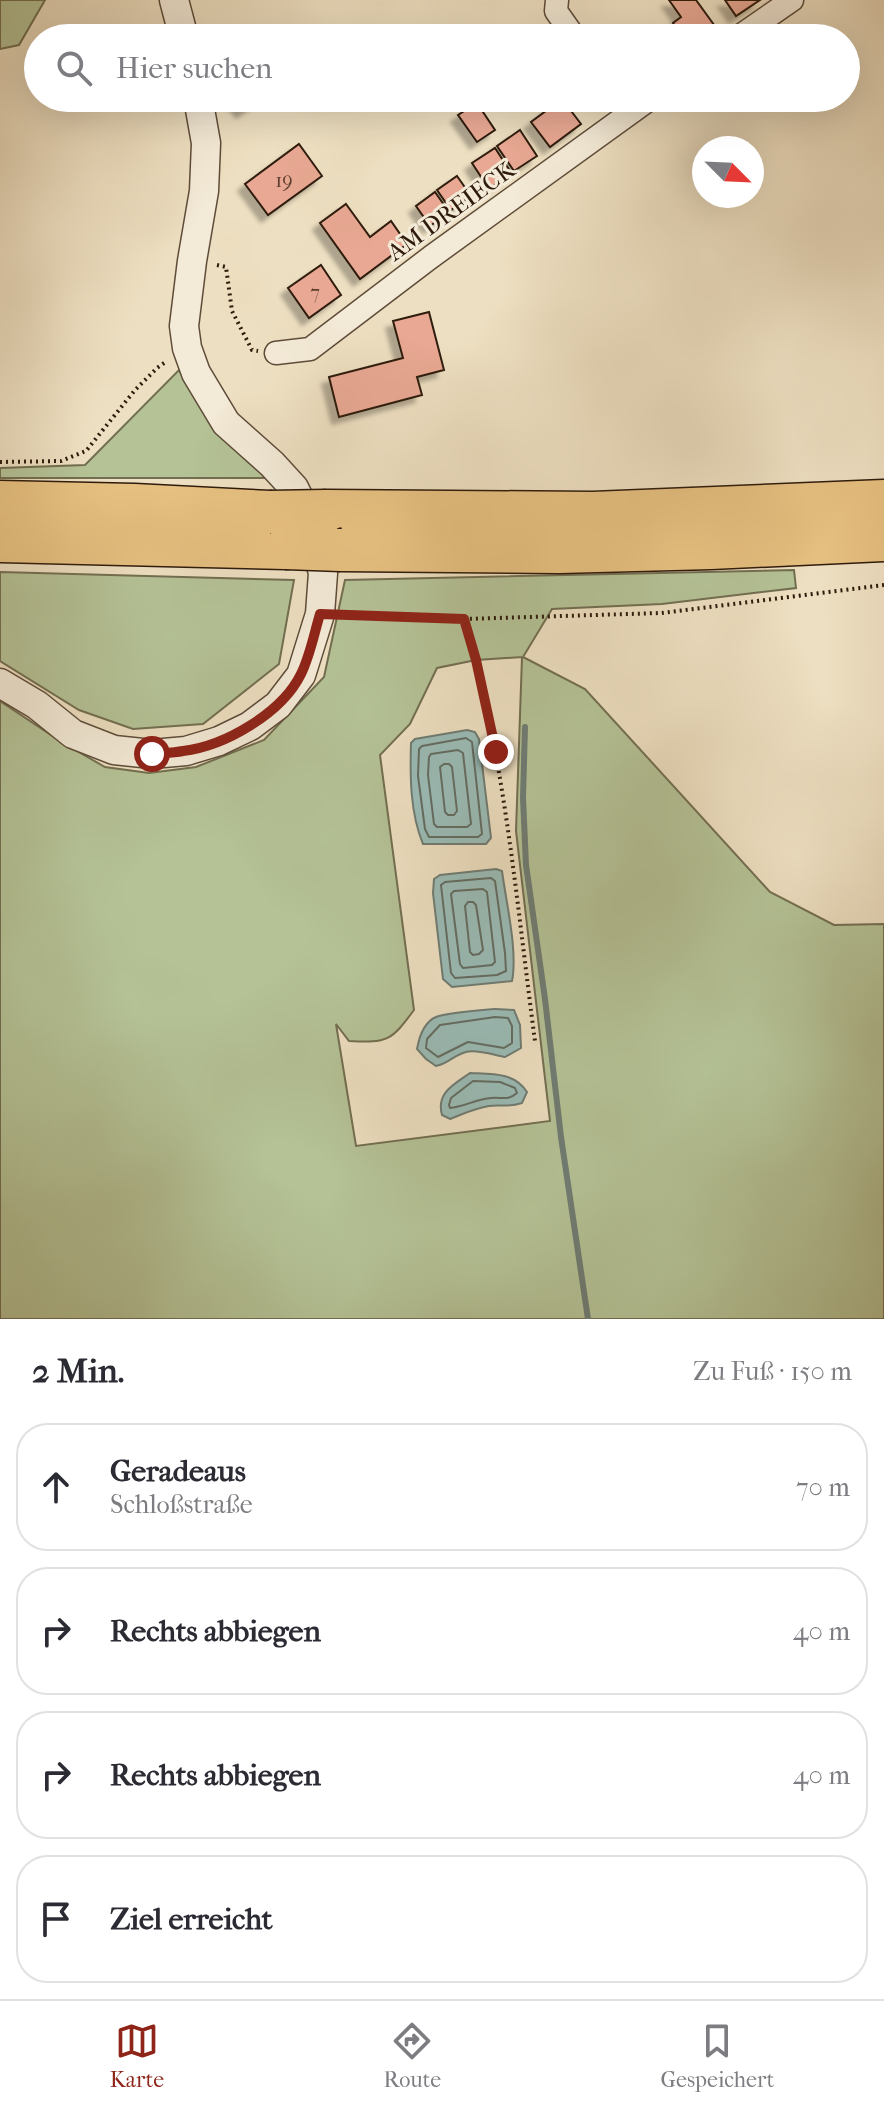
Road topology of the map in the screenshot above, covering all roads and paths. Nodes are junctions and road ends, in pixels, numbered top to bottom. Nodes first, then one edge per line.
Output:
1 (174, 0) edge
2 (557, 0) edge
3 (792, 0) edge
4 (180, 24) edge
5 (565, 24) edge
6 (757, 24) edge
7 (200, 112) edge
8 (616, 112) edge
9 (192, 261) junction
10 (187, 348) junction
11 (276, 353) joint
12 (0, 462) edge
13 (884, 501) edge
14 (0, 502) edge
15 (278, 530) junction
16 (884, 540) edge
17 (0, 541) edge
18 (884, 585) edge
19 (320, 614) junction
20 (464, 619) junction
21 (0, 683) edge
22 (535, 1041) dead end

1 - 4 street
2 - 5 street
3 - 6 street
7 - 9 street
8 - 11 street, AM DREIECK
9 - 10 street
9 - 11 path
10 - 12 path
10 - 19 street
13 - 15 highway, bridge
14 - 15 highway
15 - 16 highway, bridge
15 - 17 highway
18 - 20 path
19 - 20 path
19 - 21 street
20 - 22 path

